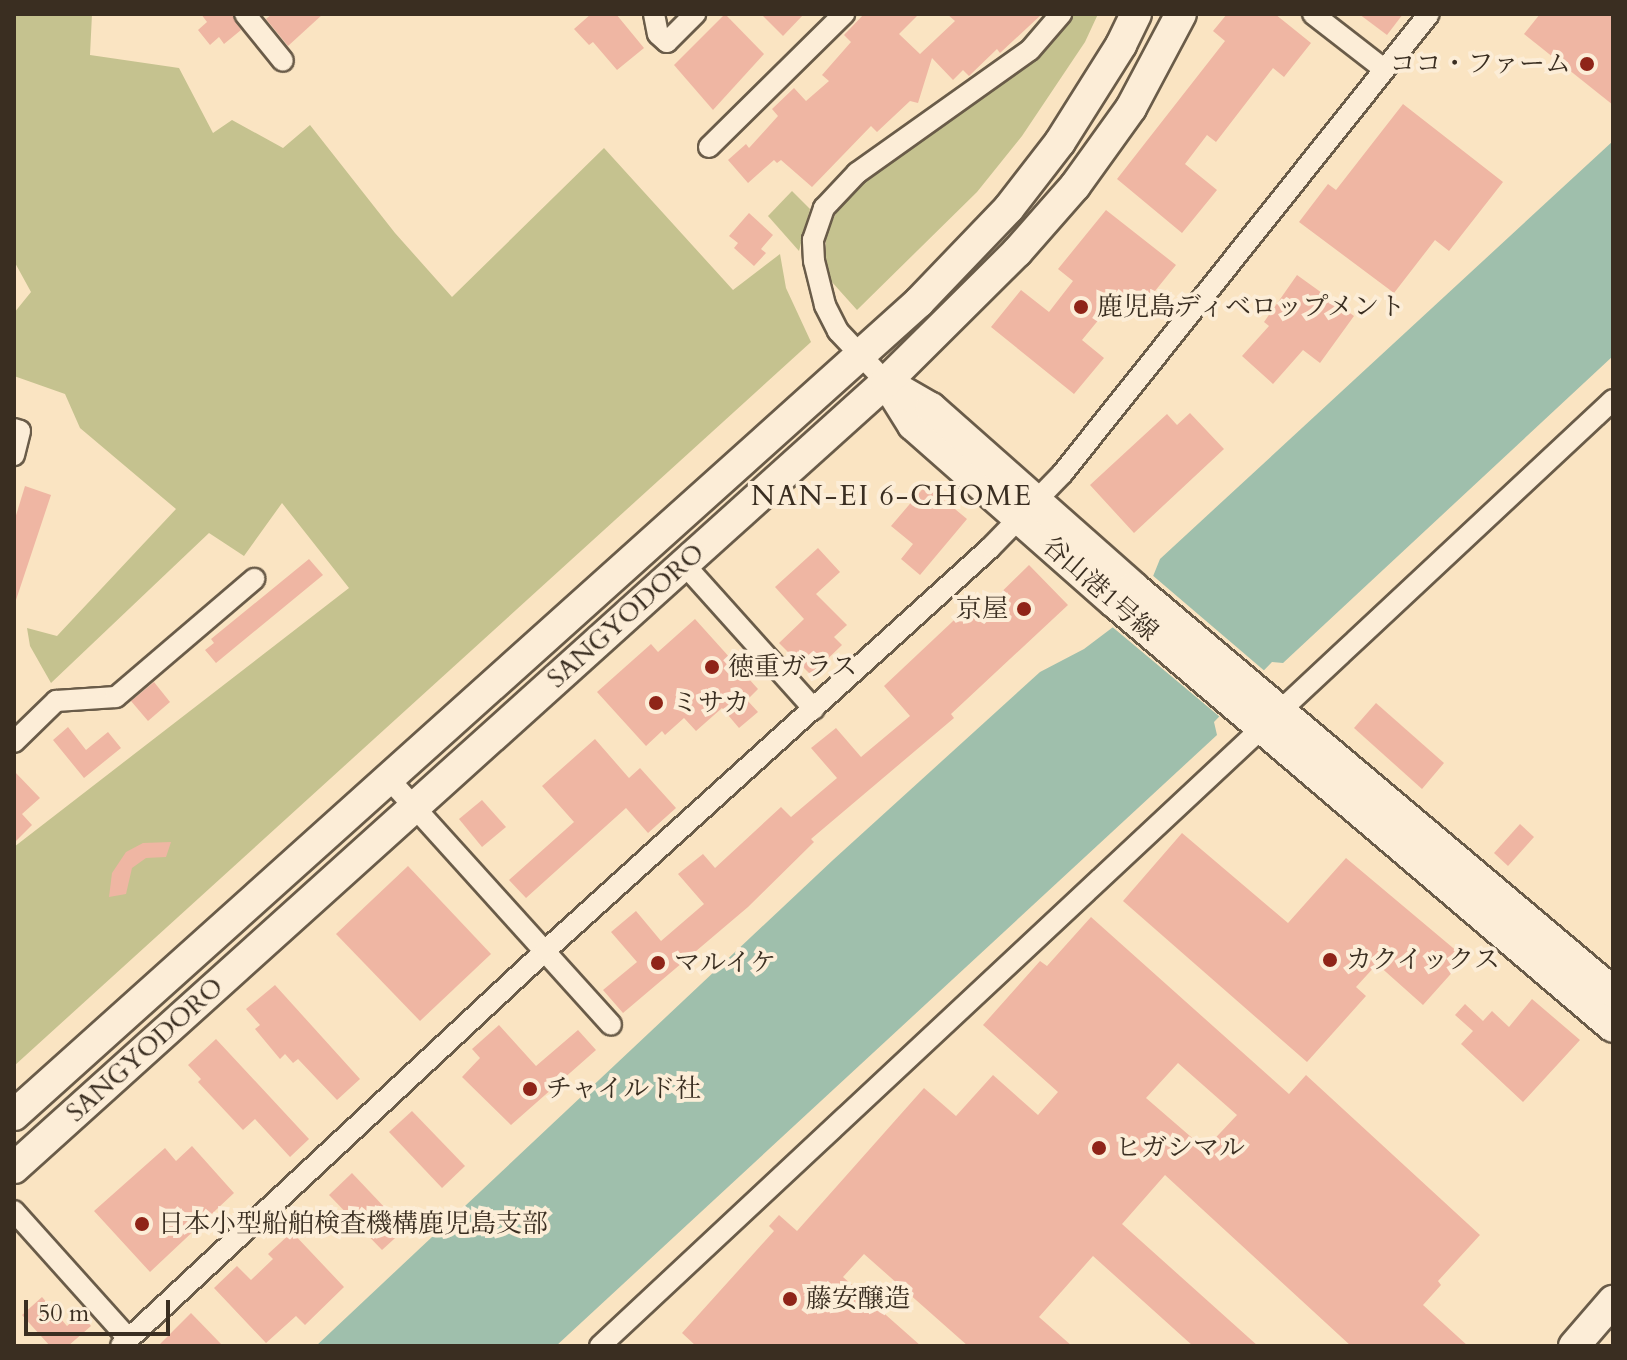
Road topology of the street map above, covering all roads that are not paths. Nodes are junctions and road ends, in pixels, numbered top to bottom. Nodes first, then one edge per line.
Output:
1 (245, 14) edge
2 (654, 14) edge
3 (695, 14) edge
4 (844, 14) edge
5 (1061, 14) edge
6 (1136, 14) edge
7 (1181, 14) edge
8 (1313, 14) edge
9 (1429, 14) edge
10 (283, 61) dead end
11 (1384, 69) junction
12 (709, 147) dead end
13 (862, 356) junction
14 (886, 382) junction
15 (1613, 400) edge
16 (14, 429) edge
17 (14, 455) edge
18 (1028, 509) junction
19 (683, 563) junction
20 (254, 579) dead end
21 (814, 709) junction
22 (1271, 720) junction
23 (14, 742) edge
24 (389, 779) junction
25 (415, 808) junction
26 (545, 951) junction
27 (1613, 992) edge
28 (611, 1025) dead end
29 (1613, 1027) edge
30 (14, 1115) edge
31 (14, 1168) edge
32 (14, 1211) edge
33 (1613, 1301) edge
34 (125, 1342) edge
35 (600, 1346) edge
36 (1574, 1346) edge

1 - 10 street
2 - 3 street
4 - 12 street
5 - 13 street
6 - 13 main road, SANGYODORO
7 - 14 main road, SANGYODORO
8 - 11 street
9 - 11 street
11 - 18 street
13 - 14 street
13 - 24 main road, SANGYODORO
14 - 18 main road, 谷山港1号線
14 - 19 main road, SANGYODORO
15 - 22 street
16 - 17 street
18 - 21 street
18 - 22 main road, 谷山港1号線
19 - 21 street
19 - 25 main road, SANGYODORO
20 - 23 street
21 - 26 street
22 - 27 main road, 谷山港1号線
22 - 29 main road, 谷山港1号線
22 - 35 street
24 - 25 street
24 - 30 main road, SANGYODORO
25 - 26 street
25 - 31 main road, SANGYODORO
26 - 28 street
26 - 34 street
32 - 34 street
33 - 36 main road

